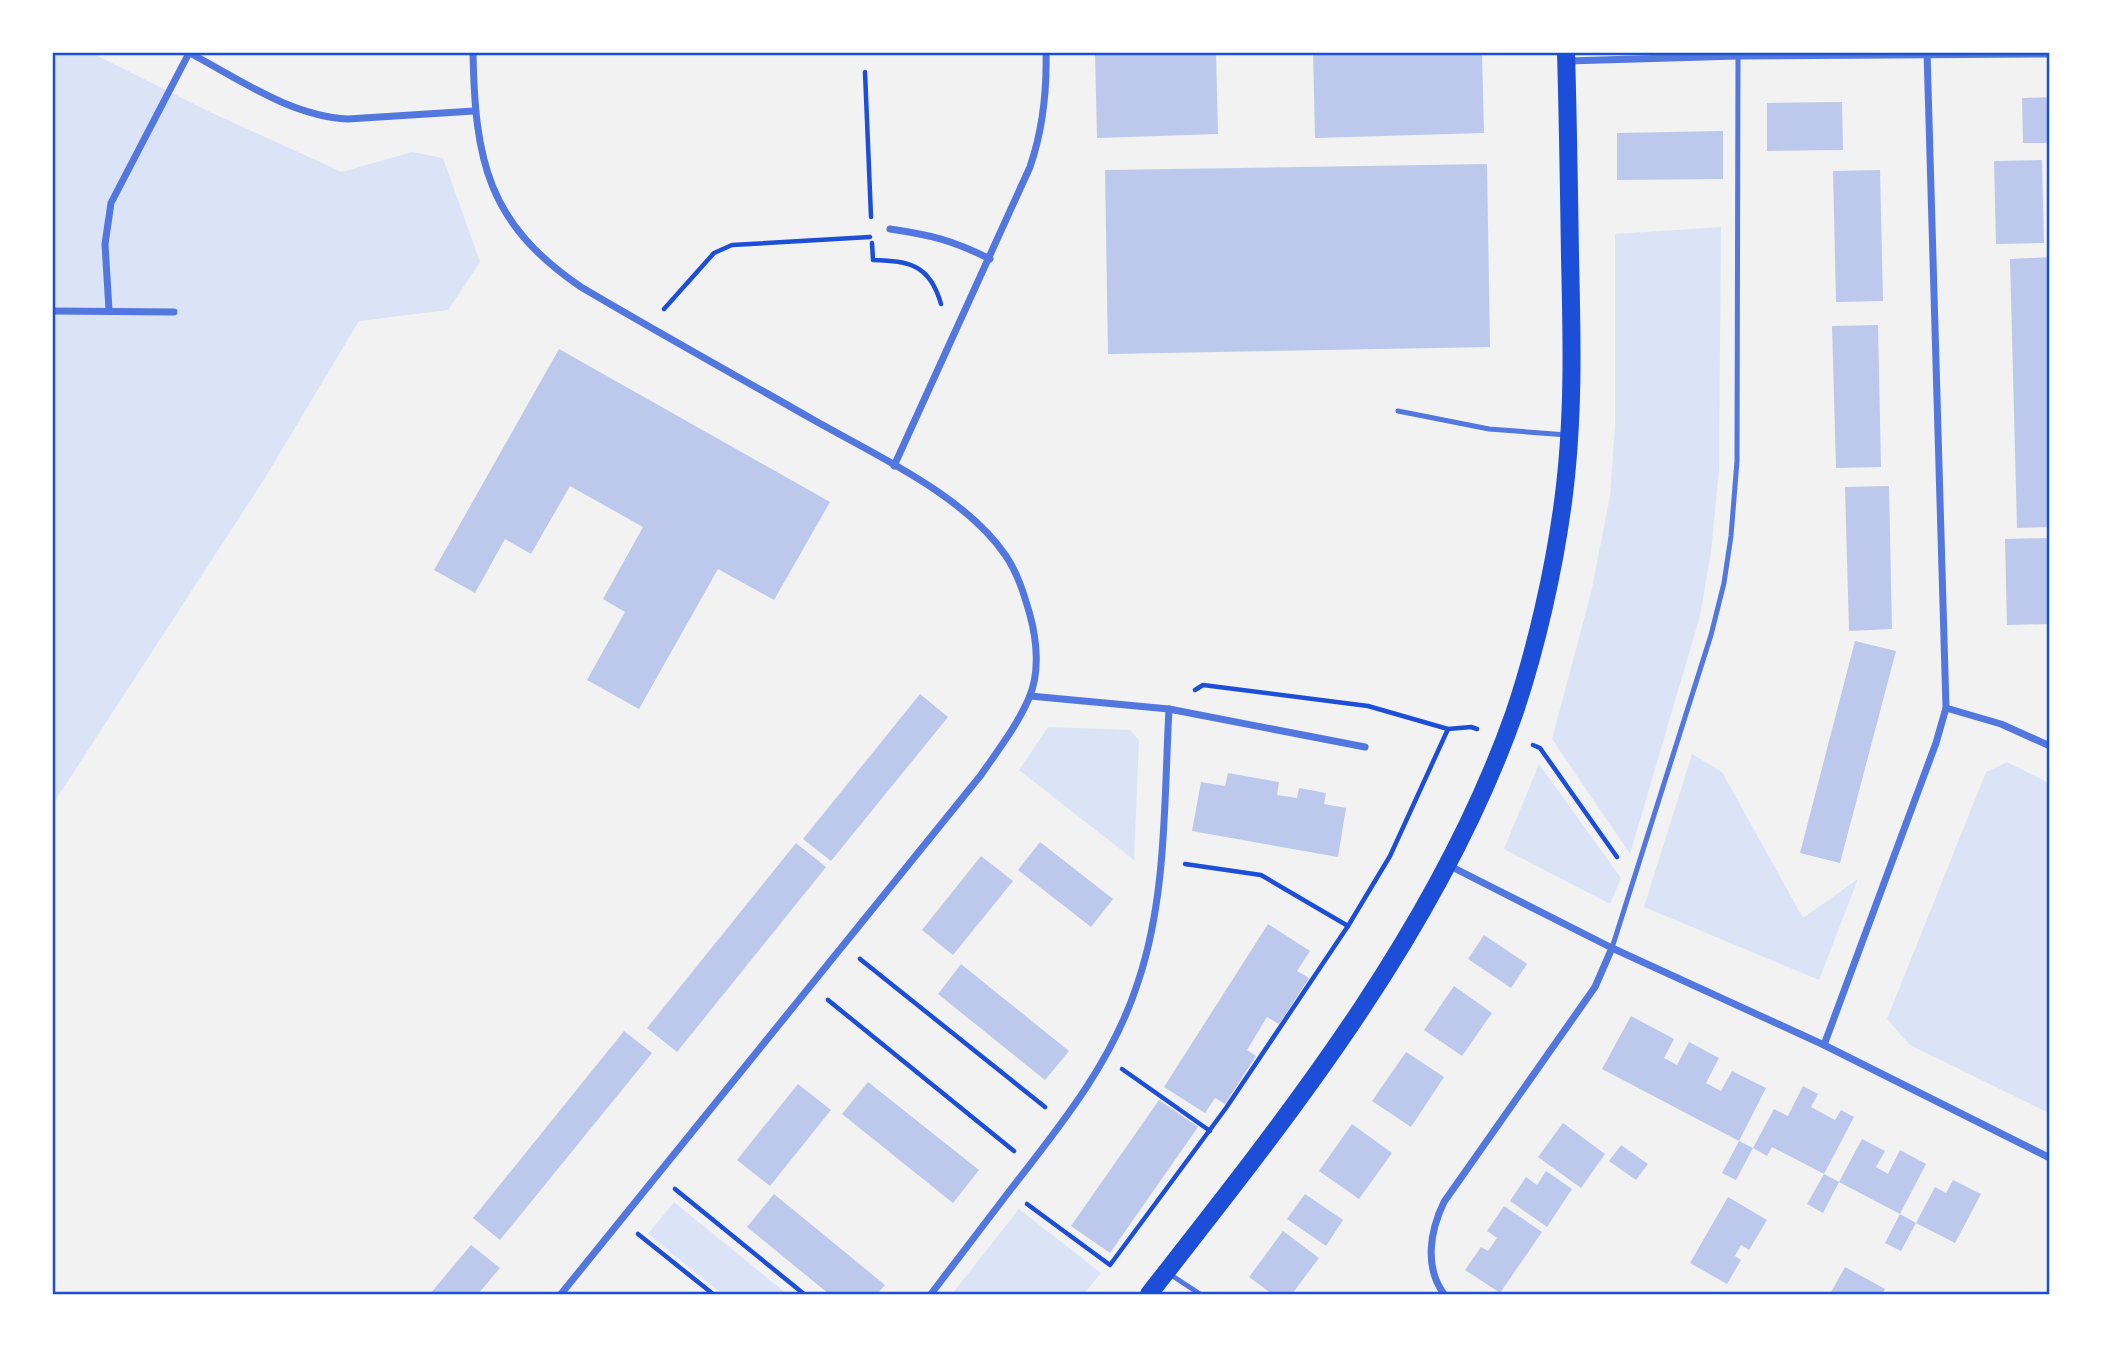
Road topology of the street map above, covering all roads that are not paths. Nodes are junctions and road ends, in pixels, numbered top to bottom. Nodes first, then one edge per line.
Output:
1 (473, 52) edge
2 (1046, 52) edge
3 (189, 53) edge
4 (1927, 53) edge
5 (1738, 54) edge
6 (2049, 54) edge
7 (1566, 57) edge
8 (474, 111) junction
9 (890, 229) road end
10 (989, 260) junction
11 (110, 310) junction
12 (52, 311) edge
13 (174, 312) dead end
14 (1398, 411) dead end
15 (1570, 435) junction
16 (894, 466) junction
17 (1030, 696) junction
18 (1946, 708) junction
19 (1169, 709) junction
20 (1365, 747) dead end
21 (2049, 747) edge
22 (1447, 865) junction
23 (1612, 948) junction
24 (1824, 1045) junction
25 (2049, 1158) edge
26 (1167, 1272) junction
27 (561, 1294) edge
28 (931, 1294) edge
29 (1149, 1294) edge
30 (1200, 1294) edge
31 (1444, 1294) edge

1 - 8 street
2 - 10 street
3 - 8 street
3 - 11 street
4 - 5 street
4 - 6 street
4 - 18 street
5 - 7 street
5 - 23 lane
7 - 15 main road
8 - 16 street
9 - 10 street
10 - 16 street
11 - 12 street
11 - 13 street
14 - 15 lane
15 - 22 main road
16 - 17 street
17 - 19 street
17 - 27 street
18 - 21 street
18 - 24 street
19 - 20 street
19 - 28 street
22 - 23 street
22 - 26 main road
23 - 24 street
23 - 31 street
24 - 25 street
26 - 29 main road
26 - 30 lane

